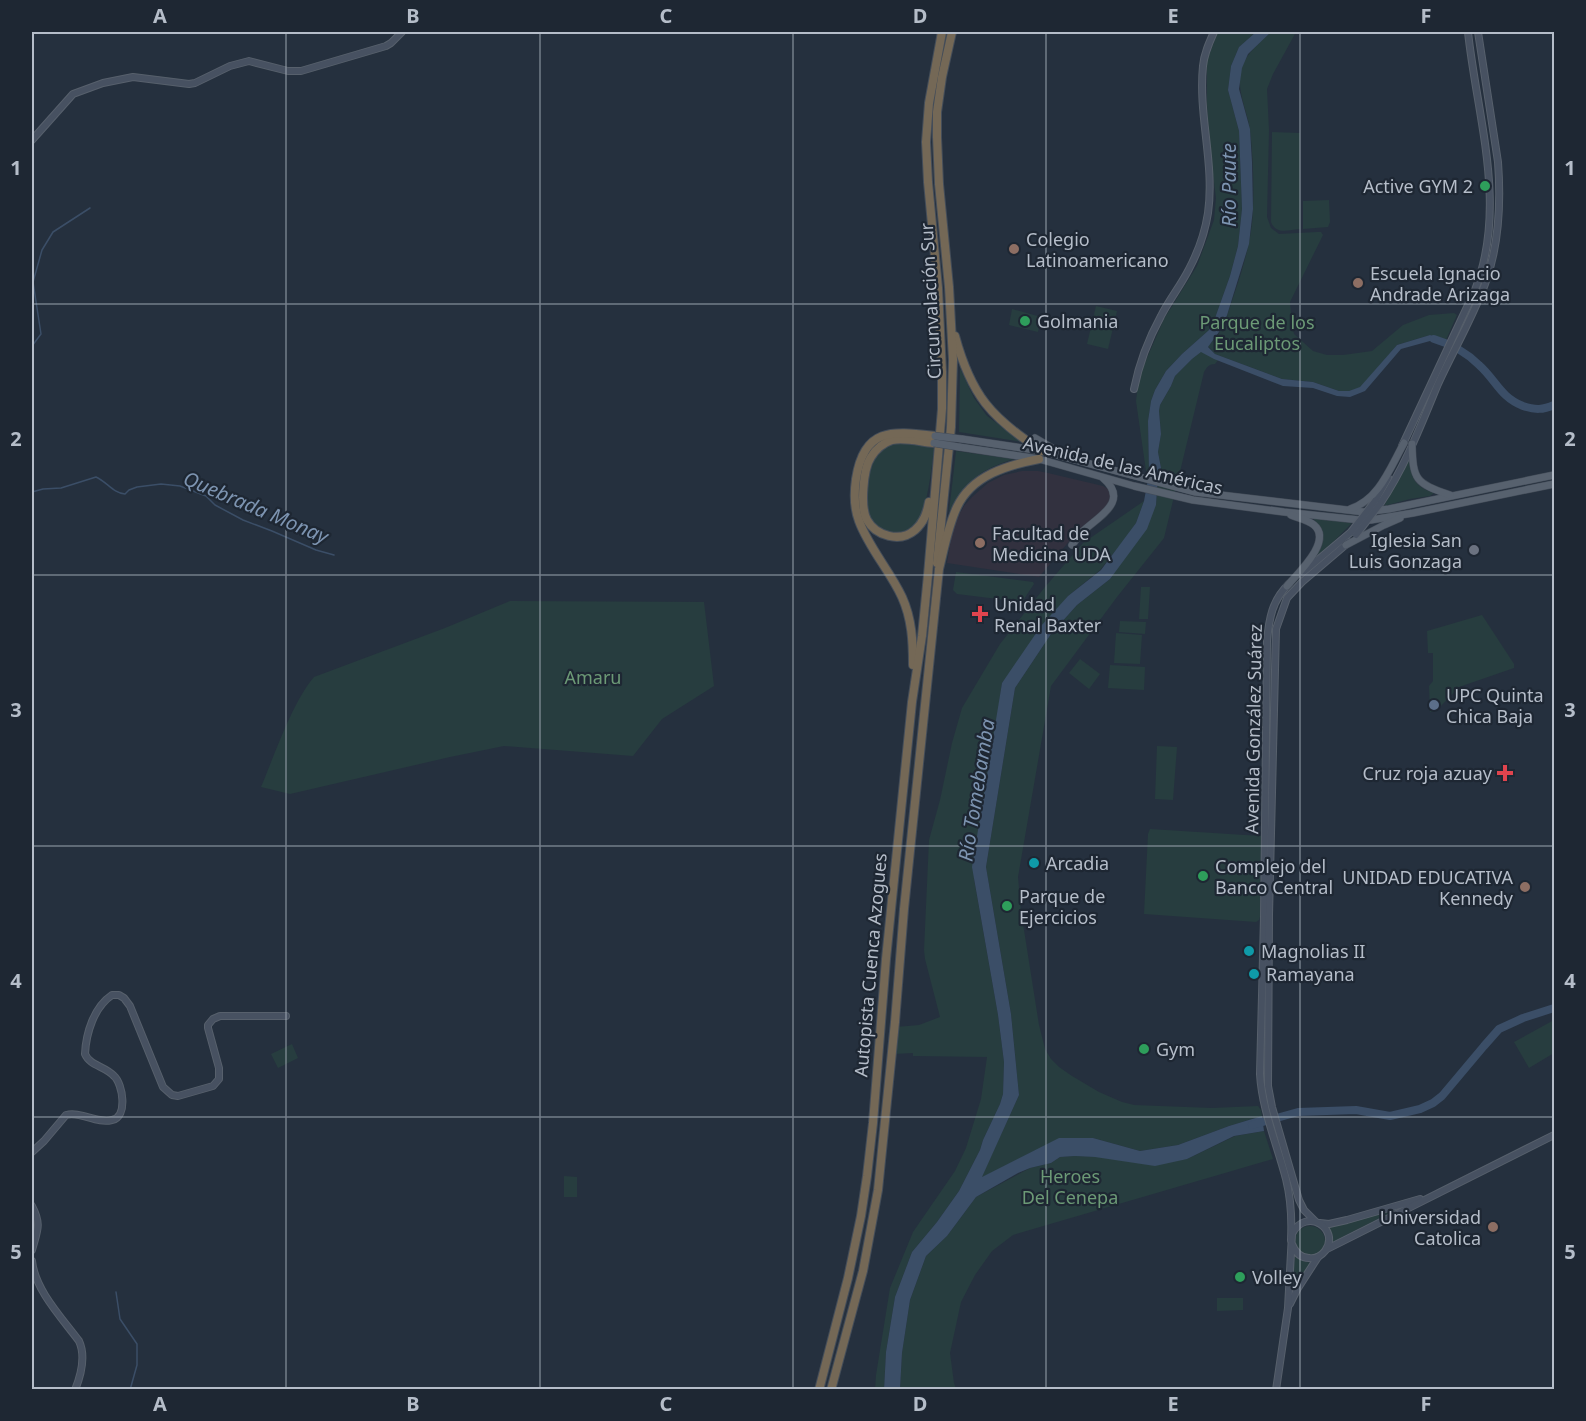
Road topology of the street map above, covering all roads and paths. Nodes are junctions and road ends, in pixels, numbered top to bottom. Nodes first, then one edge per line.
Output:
1 (402, 32) edge
2 (942, 32) edge
3 (952, 32) edge
4 (1214, 32) edge
5 (1468, 32) edge
6 (1478, 32) edge
7 (32, 140) edge
8 (951, 321) junction
9 (1456, 339) junction
10 (1134, 389) dead end
11 (1035, 438) dead end
12 (934, 439) junction
13 (1408, 444) junction
14 (1040, 455) junction
15 (1061, 456) junction
16 (1554, 475) edge
17 (1101, 476) junction
18 (935, 481) junction
19 (1554, 484) edge
20 (1452, 496) junction
21 (1344, 510) junction
22 (1284, 512) junction
23 (1413, 513) junction
24 (1354, 533) junction
25 (930, 538) joint
26 (1072, 545) dead end
27 (1346, 545) junction
28 (939, 569) junction
29 (1287, 586) junction
30 (912, 694) junction
31 (286, 1016) dead end
32 (1269, 1107) junction
33 (1277, 1132) junction
34 (1554, 1135) edge
35 (32, 1152) edge
36 (1409, 1205) junction
37 (32, 1206) edge
38 (1317, 1222) junction
39 (1291, 1242) junction
40 (1327, 1249) junction
41 (32, 1250) edge
42 (1318, 1257) junction
43 (32, 1261) edge
44 (1288, 1308) junction
45 (75, 1389) edge
46 (819, 1389) edge
47 (831, 1389) edge
48 (1276, 1389) edge

1 - 7 main road
2 - 18 highway, Circunvalación Sur
3 - 8 highway, Circunvalación Sur
4 - 10 main road
5 - 9 main road, Avenida González Suárez
6 - 9 main road, Avenida González Suárez
8 - 14 highway
8 - 28 highway, Circunvalación Sur
9 - 13 main road, Avenida González Suárez
11 - 15 main road
12 - 14 main road, Avenida de las Américas, bridge
12 - 18 highway
12 - 30 highway
13 - 20 main road
13 - 21 main road
13 - 24 main road, Avenida González Suárez, bridge
14 - 15 main road, Avenida de las Américas
14 - 17 main road, Avenida de las Américas
14 - 28 highway
15 - 21 main road, Avenida de las Américas
16 - 20 main road, Avenida de las Américas
17 - 22 main road, Avenida de las Américas
17 - 26 main road
18 - 25 highway, Circunvalación Sur
19 - 23 main road, Avenida de las Américas
20 - 21 main road, Avenida de las Américas
22 - 23 main road, Avenida de las Américas
22 - 29 main road
23 - 27 main road
24 - 27 main road, Avenida González Suárez
24 - 29 main road, Avenida González Suárez
25 - 30 highway, Autopista Cuenca Azogues
27 - 32 main road, Avenida González Suárez
28 - 47 highway, Autopista Cuenca Azogues
29 - 32 main road, Avenida González Suárez
30 - 46 highway, Autopista Cuenca Azogues
31 - 35 main road
32 - 33 main road, Avenida González Suárez
33 - 38 main road, Avenida González Suárez
33 - 39 main road, Avenida González Suárez
34 - 36 main road
36 - 38 main road
36 - 40 main road
37 - 41 main road
38 - 39 main road
38 - 40 main road
39 - 42 main road
39 - 44 main road, Avenida González Suárez
40 - 42 main road
42 - 44 main road
43 - 45 main road
44 - 48 main road

